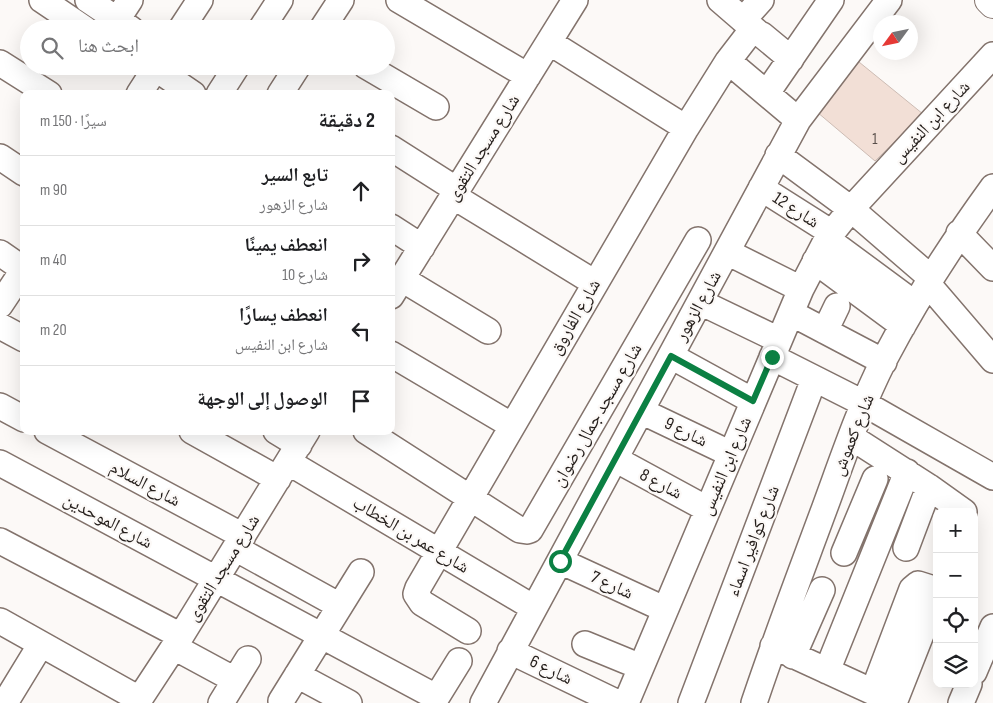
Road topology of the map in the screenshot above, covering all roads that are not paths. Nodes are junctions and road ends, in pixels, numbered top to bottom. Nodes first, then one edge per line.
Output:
1 (42, 0) edge
2 (88, 0) edge
3 (200, 0) edge
4 (280, 0) edge
5 (341, 0) edge
6 (399, 0) edge
7 (574, 0) edge
8 (720, 0) edge
9 (761, 0) edge
10 (831, 0) edge
11 (889, 0) edge
12 (989, 0) edge
13 (993, 4) edge
14 (122, 19) edge
15 (72, 20) edge
16 (187, 20) edge
17 (267, 20) edge
18 (328, 20) edge
19 (750, 26) junction
20 (549, 42) junction
21 (993, 55) edge
22 (791, 59) junction
23 (728, 61) junction
24 (0, 63) edge
25 (151, 75) edge
26 (231, 75) edge
27 (292, 75) edge
28 (381, 75) edge
29 (528, 76) junction
30 (43, 90) edge
31 (184, 90) edge
32 (222, 90) edge
33 (283, 90) edge
34 (767, 94) junction
35 (436, 107) dead end
36 (798, 120) junction
37 (686, 128) junction
38 (395, 151) edge
39 (778, 154) junction
40 (0, 157) edge
41 (20, 170) edge
42 (993, 187) edge
43 (761, 188) junction
44 (455, 193) junction
45 (851, 209) junction
46 (395, 230) edge
47 (959, 233) junction
48 (829, 236) junction
49 (698, 240) dead end
50 (422, 247) junction
51 (727, 252) junction
52 (0, 253) edge
53 (815, 261) junction
54 (20, 266) edge
55 (993, 268) edge
56 (20, 275) edge
57 (595, 283) junction
58 (397, 288) edge
59 (801, 289) junction
60 (925, 289) junction
61 (700, 302) junction
62 (0, 305) edge
63 (838, 306) dead end
64 (791, 313) junction
65 (0, 326) edge
66 (903, 326) junction
67 (488, 331) dead end
68 (825, 331) junction
69 (20, 337) edge
70 (776, 349) junction
71 (395, 356) edge
72 (671, 356) junction
73 (993, 360) edge
74 (884, 362) junction
75 (814, 379) junction
76 (753, 401) junction
77 (865, 404) junction
78 (0, 406) edge
79 (641, 410) junction
80 (20, 417) edge
81 (511, 425) junction
82 (54, 435) edge
83 (210, 435) edge
84 (279, 435) edge
85 (372, 435) edge
86 (851, 436) junction
87 (293, 454) edge
88 (731, 454) junction
89 (615, 459) junction
90 (0, 463) edge
91 (907, 472) junction
92 (993, 477) edge
93 (875, 479) dead end
94 (929, 487) junction
95 (471, 499) junction
96 (958, 508) edge
97 (708, 509) junction
98 (812, 540) junction
99 (239, 542) junction
100 (906, 548) dead end
101 (4, 551) edge
102 (440, 551) junction
103 (844, 553) junction
104 (560, 561) junction
105 (870, 564) junction
106 (361, 572) dead end
107 (216, 579) junction
108 (933, 589) edge
109 (822, 590) dead end
110 (935, 598) edge
111 (340, 606) junction
112 (534, 608) junction
113 (664, 609) junction
114 (0, 621) edge
115 (993, 627) edge
116 (468, 631) dead end
117 (321, 636) junction
118 (177, 641) junction
119 (41, 644) junction
120 (585, 644) dead end
121 (510, 651) junction
122 (783, 651) junction
123 (248, 659) dead end
124 (458, 661) dead end
125 (978, 663) edge
126 (641, 667) junction
127 (827, 671) junction
128 (297, 675) junction
129 (235, 680) junction
130 (968, 688) edge
131 (887, 699) edge
132 (435, 700) edge
133 (138, 701) edge
134 (281, 701) dead end
135 (339, 701) edge
136 (629, 701) edge
137 (5, 703) edge
138 (221, 703) edge
139 (483, 703) edge
140 (691, 703) edge
141 (754, 703) edge
142 (962, 703) edge

1 - 15 street
2 - 14 street
3 - 16 street
4 - 17 street
5 - 18 street
6 - 29 street
7 - 20 street, شارع مسجد التقوى
8 - 19 street
9 - 19 street, شارع الفاروق
10 - 22 street
11 - 36 street, شارع الزهور
12 - 13 main road
19 - 22 street
19 - 23 street, شارع الفاروق
20 - 29 street, شارع مسجد التقوى
20 - 37 street
21 - 45 street, شارع ابن النفيس
22 - 34 street
23 - 34 street
23 - 37 street, شارع الفاروق
24 - 30 street
25 - 31 street
26 - 32 street
27 - 33 street
28 - 35 street
29 - 44 street, شارع مسجد التقوى
34 - 36 street
36 - 39 street, شارع الزهور
37 - 57 street, شارع الفاروق
38 - 44 street
39 - 43 street, شارع الزهور
39 - 45 street
40 - 41 street
42 - 47 street, شارع كعموش
43 - 48 street, شارع 12
43 - 51 street, شارع الزهور
44 - 50 street, شارع مسجد التقوى
44 - 57 street
45 - 48 street, شارع ابن النفيس
45 - 60 street
46 - 50 street
47 - 55 street
47 - 60 street, شارع كعموش
48 - 53 street, شارع ابن النفيس
48 - 60 street, شارع 12
49 - 95 street, شارع مسجد جمال رضوان
50 - 58 street, شارع مسجد التقوى
51 - 59 street
51 - 61 street, شارع الزهور
52 - 54 street
53 - 59 street, شارع ابن النفيس
53 - 66 street
56 - 62 street
57 - 81 street, شارع الفاروق
58 - 67 street
59 - 64 street, شارع ابن النفيس
60 - 66 street, شارع كعموش
60 - 73 street
61 - 70 street
61 - 72 street, شارع الزهور
63 - 68 street
64 - 68 street
64 - 70 street, شارع ابن النفيس
65 - 69 street
66 - 74 street, شارع كعموش
68 - 74 street
70 - 75 street
70 - 76 street, شارع ابن النفيس
71 - 81 street
72 - 76 street
72 - 79 street, شارع الزهور
74 - 77 street, شارع كعموش
75 - 77 street
75 - 140 street, شارع كوافير اسماء
76 - 88 street, شارع ابن النفيس
77 - 86 street, شارع كعموش
77 - 92 street
78 - 80 street
79 - 88 street, شارع 9
79 - 89 street, شارع الزهور
81 - 95 street, شارع الفاروق
82 - 99 street, شارع السلام
83 - 87 street
84 - 87 street
85 - 95 street
86 - 91 street
86 - 98 street, شارع كعموش
87 - 99 street, شارع مسجد التقوى
87 - 102 street, شارع عمر بن الخطاب
88 - 97 street, شارع ابن النفيس
89 - 97 street, شارع 8
89 - 104 street, شارع الزهور
90 - 107 street, شارع الموحدين
91 - 94 street
91 - 105 street
93 - 103 street
94 - 96 street
94 - 100 street
95 - 102 street, شارع الفاروق
97 - 113 street, شارع ابن النفيس
98 - 103 street
98 - 122 street, شارع كعموش
99 - 107 street, شارع مسجد التقوى
99 - 111 street, شارع السلام
101 - 118 street
102 - 112 street, شارع عمر بن الخطاب
102 - 116 street, شارع الفاروق
103 - 105 street
104 - 112 street, شارع الزهور
104 - 113 street, شارع 7
105 - 127 street
106 - 111 street
107 - 117 street, شارع الموحدين
107 - 118 street, شارع مسجد التقوى
108 - 131 street
109 - 122 street
110 - 131 street
111 - 117 street
112 - 121 street, شارع الزهور
113 - 126 street, شارع ابن النفيس
114 - 119 street
115 - 125 street
117 - 128 street
117 - 132 street, شارع الموحدين
118 - 129 street
118 - 133 street, شارع مسجد التقوى
119 - 133 street
119 - 137 street
120 - 126 street
121 - 136 street, شارع 6
121 - 139 street, شارع الزهور
122 - 127 street
122 - 141 street, شارع كعموش
123 - 129 street
124 - 132 street
126 - 136 street, شارع ابن النفيس
127 - 131 street
128 - 134 street
128 - 135 street
129 - 138 street
130 - 142 street

